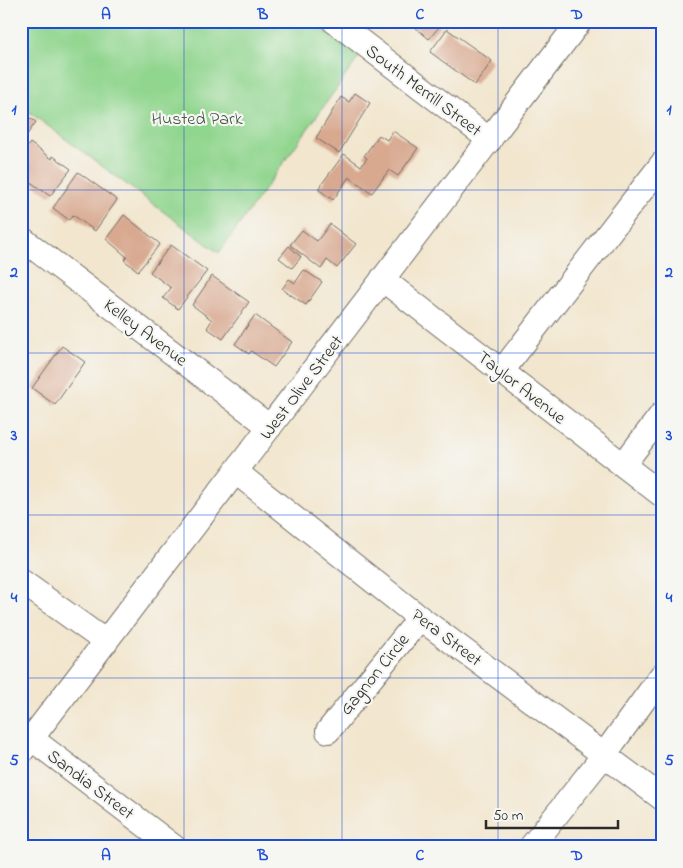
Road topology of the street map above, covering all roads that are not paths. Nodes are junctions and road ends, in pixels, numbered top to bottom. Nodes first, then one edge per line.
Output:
1 (334, 21) edge
2 (580, 21) edge
3 (490, 140) junction
4 (662, 164) edge
5 (21, 238) edge
6 (382, 279) junction
7 (502, 371) junction
8 (662, 414) edge
9 (270, 427) junction
10 (623, 465) junction
11 (236, 472) junction
12 (662, 495) edge
13 (21, 581) edge
14 (420, 618) junction
15 (106, 642) junction
16 (662, 675) edge
17 (328, 731) dead end
18 (26, 746) edge
19 (604, 755) junction
20 (662, 798) edge
21 (174, 847) edge
22 (531, 847) edge

1 - 3 street, South Merrill Street
2 - 3 street, West Olive Street
3 - 6 street, West Olive Street
4 - 7 street
5 - 9 street, Kelley Avenue
6 - 7 street, Taylor Avenue
6 - 9 street, West Olive Street
7 - 10 street, Taylor Avenue
8 - 10 street
9 - 11 street, West Olive Street
10 - 12 street, Taylor Avenue
11 - 14 street, Pera Street
11 - 15 street, West Olive Street
13 - 15 street
14 - 17 street, Gagnon Circle
14 - 19 street, Pera Street
15 - 18 street, West Olive Street
16 - 19 street
18 - 21 street, Sandia Street
19 - 20 street, Pera Street
19 - 22 street

